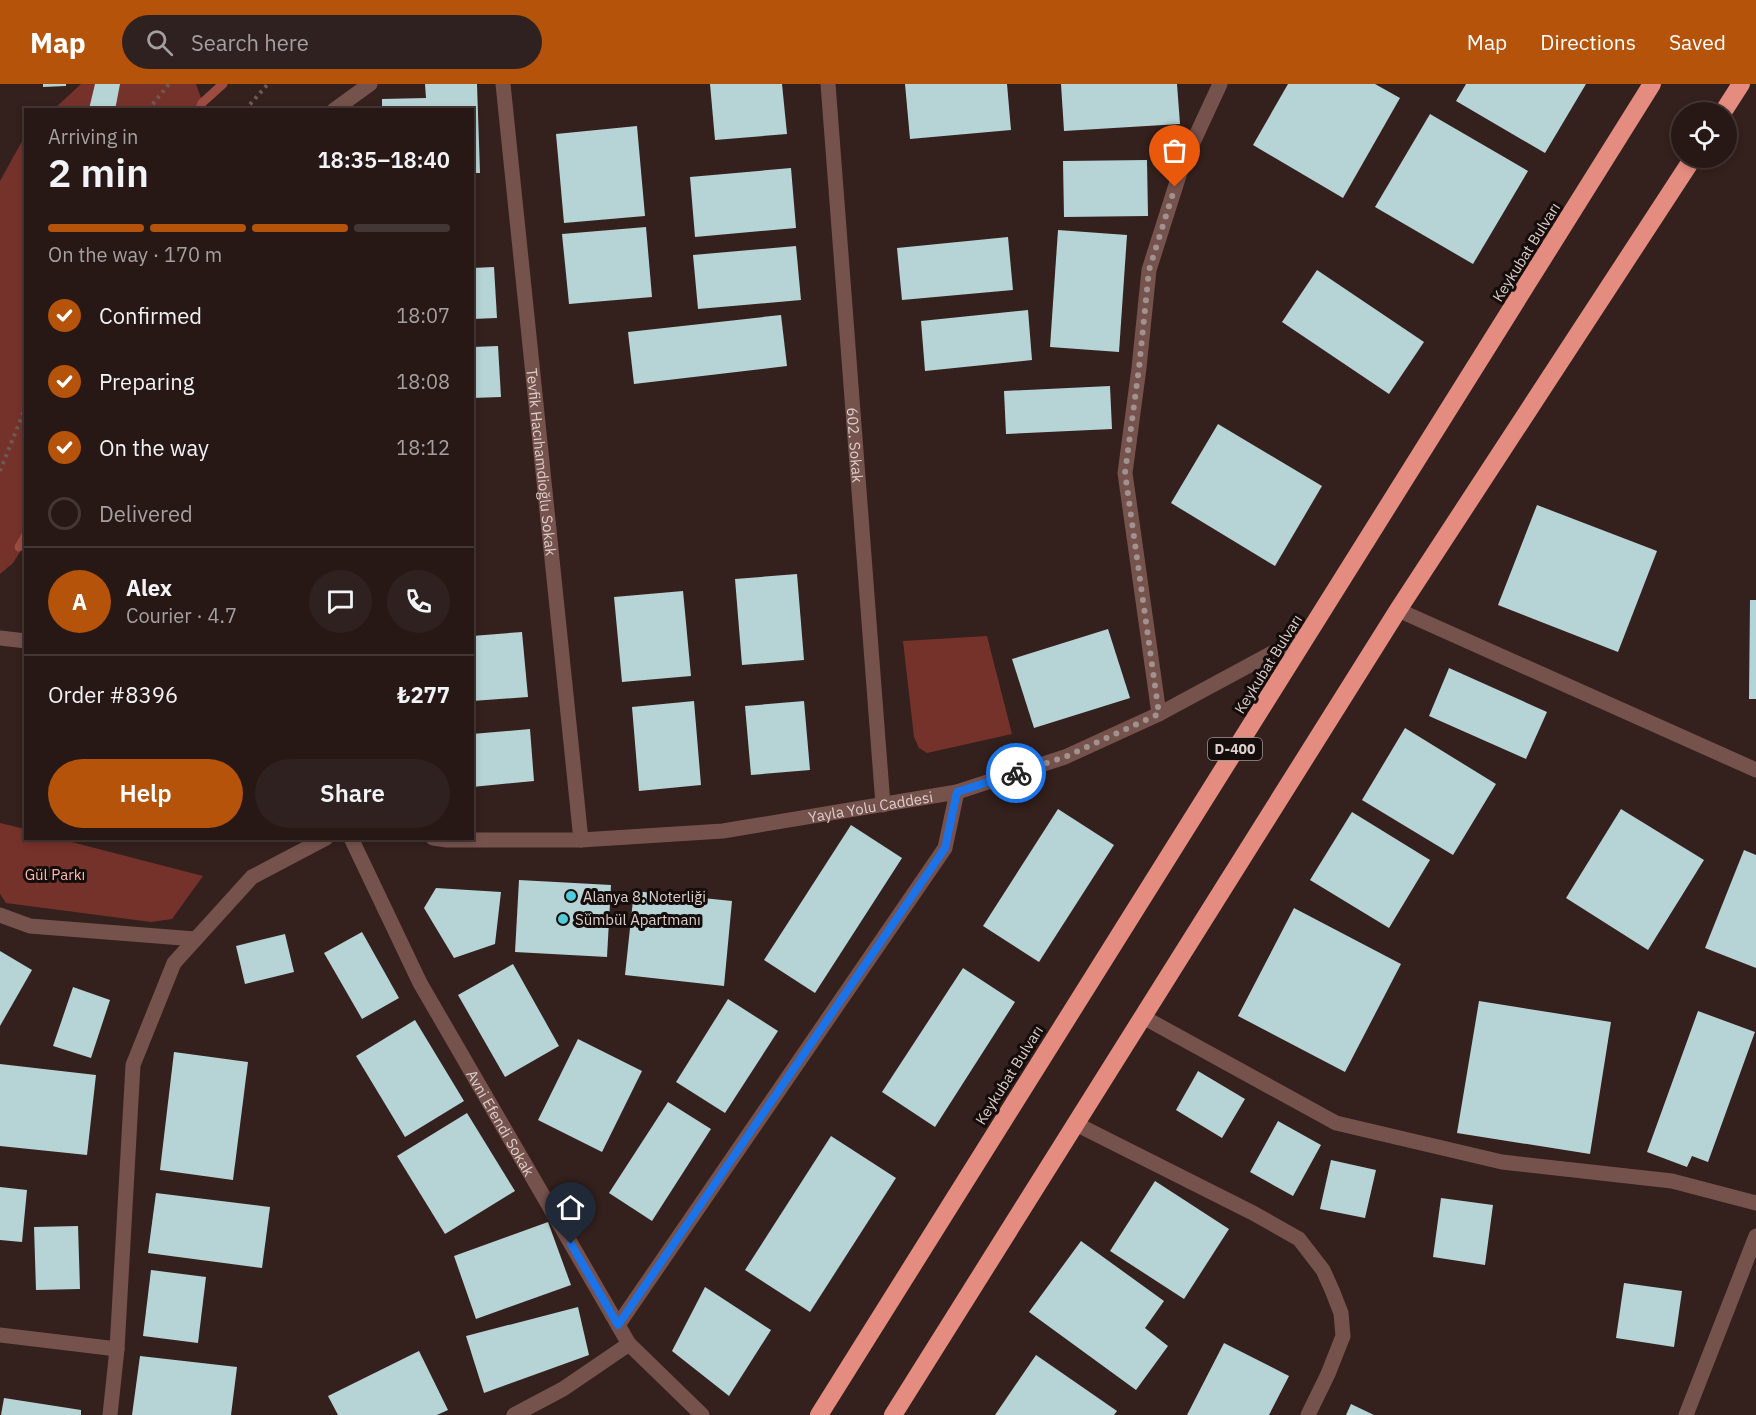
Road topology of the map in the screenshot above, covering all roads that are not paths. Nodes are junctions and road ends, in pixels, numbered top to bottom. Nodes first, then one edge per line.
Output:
1 (370, 84) edge
2 (503, 84) edge
3 (828, 84) edge
4 (1220, 84) edge
5 (1652, 84) edge
6 (1741, 84) edge
7 (1729, 102) edge
8 (337, 108) edge
9 (1686, 168) edge
10 (1398, 610) junction
11 (1309, 633) junction
12 (0, 638) edge
13 (24, 641) edge
14 (1159, 714) junction
15 (1756, 770) edge
16 (957, 792) junction
17 (883, 805) junction
18 (322, 840) edge
19 (352, 840) edge
20 (447, 840) edge
21 (474, 840) edge
22 (474, 840) edge
23 (581, 840) junction
24 (0, 915) edge
25 (195, 939) junction
26 (1143, 1017) junction
27 (1076, 1124) junction
28 (1756, 1203) edge
29 (1756, 1236) edge
30 (618, 1325) junction
31 (0, 1335) edge
32 (629, 1344) junction
33 (117, 1348) junction
34 (110, 1415) edge
35 (514, 1415) edge
36 (702, 1415) edge
37 (819, 1415) edge
38 (893, 1415) edge
39 (1308, 1415) edge
40 (1686, 1415) edge

1 - 8 street
2 - 23 street, Tevfik Hacıhamdioğlu Sokak
3 - 17 street, 602. Sokak
4 - 14 street
5 - 11 highway, Keykubat Bulvarı / D-400
6 - 7 highway
9 - 10 highway
10 - 15 street
10 - 26 highway
11 - 14 street, Yayla Yolu Caddesi
11 - 37 highway, Keykubat Bulvarı / D-400
12 - 13 street
14 - 16 street, Yayla Yolu Caddesi
16 - 17 street, Yayla Yolu Caddesi
16 - 30 street
17 - 23 street, Yayla Yolu Caddesi
18 - 25 street
19 - 30 street, Avni Efendi Sokak
20 - 21 street, Yayla Yolu Caddesi
22 - 23 street, Yayla Yolu Caddesi
24 - 25 street
25 - 33 street
26 - 27 highway
26 - 28 street
27 - 38 highway
27 - 39 street
29 - 40 street
30 - 32 street, Avni Efendi Sokak
31 - 33 street
32 - 35 street
32 - 36 street, Avni Efendi Sokak
33 - 34 street

